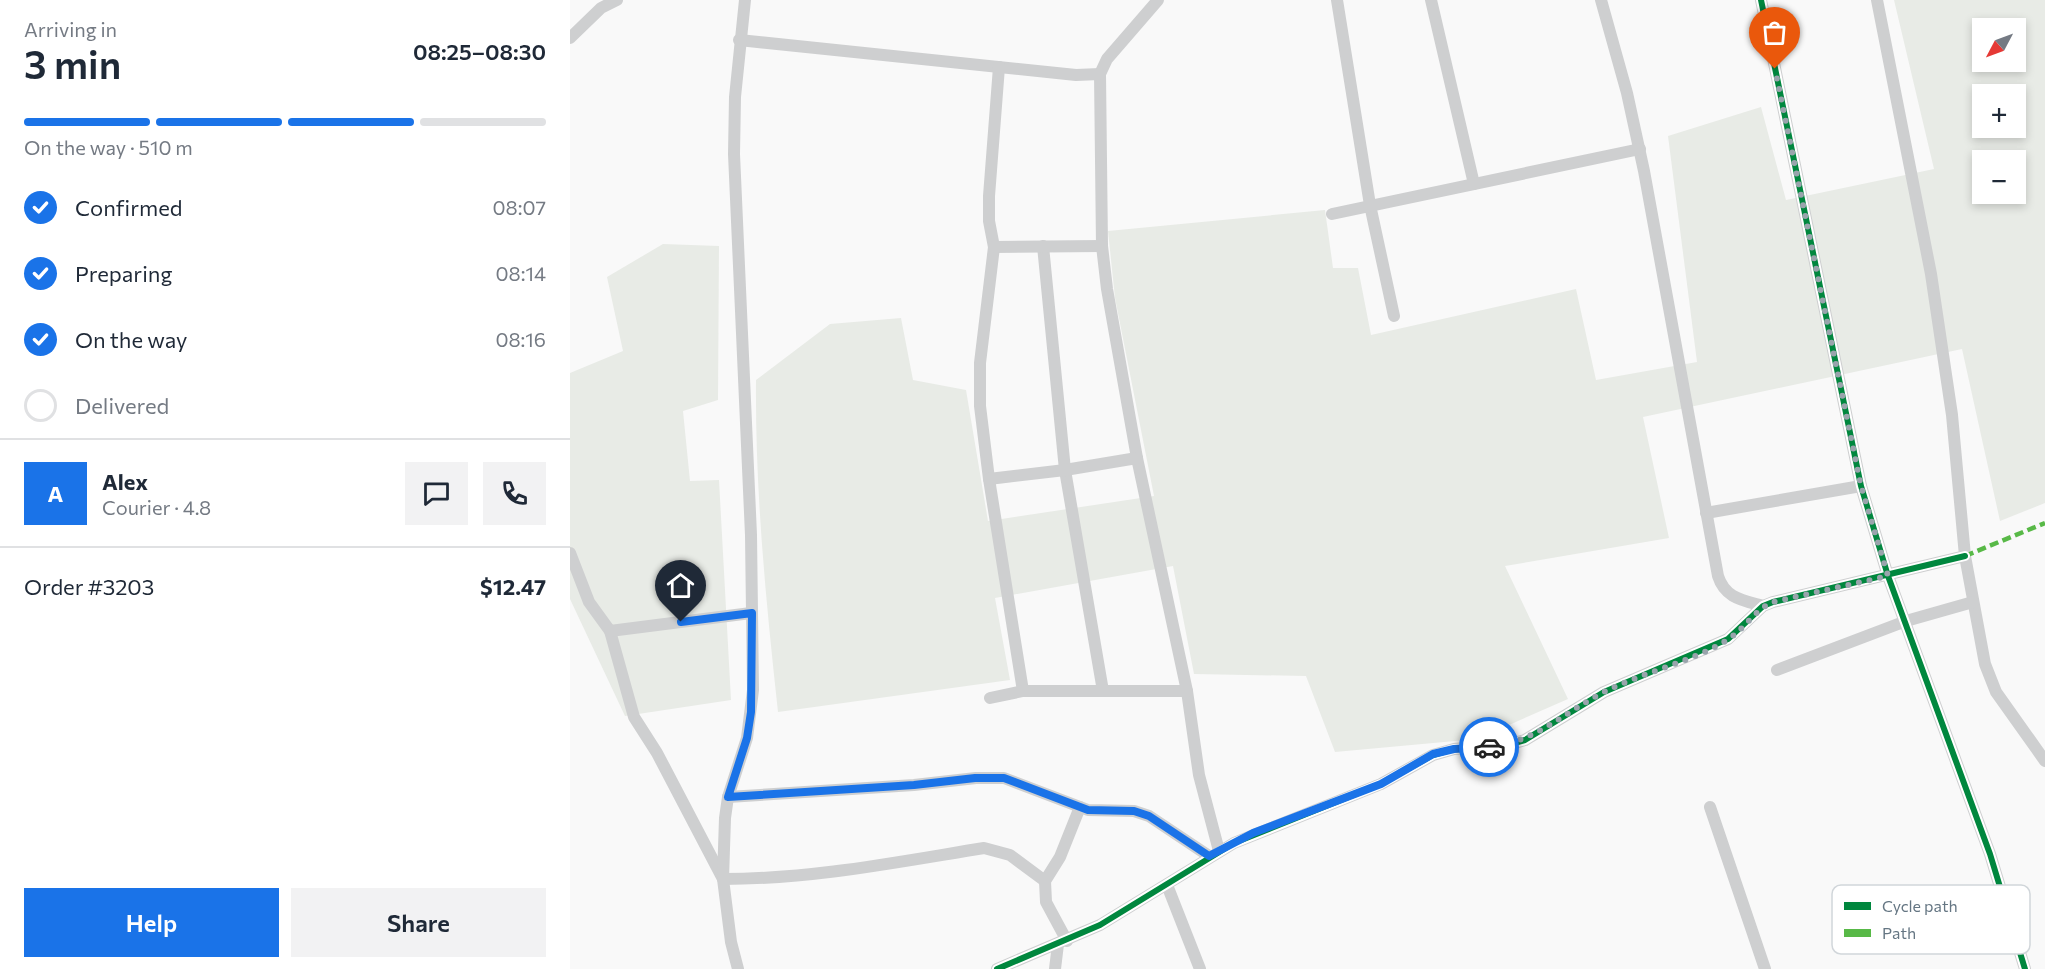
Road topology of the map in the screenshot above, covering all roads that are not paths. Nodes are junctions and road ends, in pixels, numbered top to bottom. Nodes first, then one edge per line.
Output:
1 (617, 0) edge
2 (745, 0) edge
3 (1158, 0) edge
4 (1337, 0) edge
5 (1431, 0) edge
6 (1601, 0) edge
7 (1761, 0) edge
8 (1877, 0) edge
9 (570, 38) edge
10 (739, 39) junction
11 (999, 67) junction
12 (1100, 74) junction
13 (1640, 149) junction
14 (1474, 184) junction
15 (1370, 205) junction
16 (1332, 214) dead end
17 (1043, 246) junction
18 (1102, 246) junction
19 (994, 247) junction
20 (1394, 316) dead end
21 (1137, 458) junction
22 (1065, 470) junction
23 (989, 479) junction
24 (1861, 486) junction
25 (1706, 513) junction
26 (570, 553) edge
27 (1965, 556) junction
28 (1888, 576) junction
29 (1973, 602) junction
30 (1763, 606) junction
31 (752, 613) junction
32 (1906, 621) junction
33 (610, 631) junction
34 (1777, 670) dead end
35 (1103, 691) junction
36 (1187, 691) junction
37 (1023, 692) junction
38 (990, 698) dead end
39 (2045, 761) edge
40 (728, 797) junction
41 (1080, 807) junction
42 (1710, 807) dead end
43 (1214, 853) junction
44 (723, 879) junction
45 (1046, 881) junction
46 (1167, 885) junction
47 (1999, 885) edge
48 (1062, 942) junction
49 (2020, 954) edge
50 (738, 969) edge
51 (997, 969) edge
52 (1055, 969) edge
53 (1200, 969) edge
54 (1765, 969) edge
55 (2025, 969) edge

1 - 9 street
2 - 10 street
3 - 12 street
4 - 15 street
5 - 14 street
6 - 13 street
7 - 24 street
8 - 27 street
10 - 11 street
10 - 31 street
11 - 12 street
11 - 19 street
12 - 18 street
13 - 14 street
13 - 25 street
14 - 15 street
15 - 16 street
15 - 20 street
17 - 18 street
17 - 19 street
17 - 22 street
18 - 21 street
19 - 23 street
21 - 22 street
21 - 36 street
22 - 23 street
22 - 35 street
23 - 37 street
24 - 25 street
24 - 28 street
25 - 30 street
26 - 33 street
27 - 28 street
27 - 29 street
28 - 30 street
28 - 32 street
29 - 32 street
29 - 39 street
30 - 43 street
31 - 33 street
31 - 40 street
32 - 34 street
32 - 47 street
33 - 44 street
35 - 36 street
35 - 37 street
36 - 43 street
37 - 38 street
40 - 41 street
40 - 44 street
41 - 43 street
41 - 45 street
42 - 54 street
43 - 46 street
44 - 45 street
44 - 50 street
45 - 48 street
46 - 48 street
46 - 53 street
48 - 51 street
48 - 52 street
49 - 55 street

